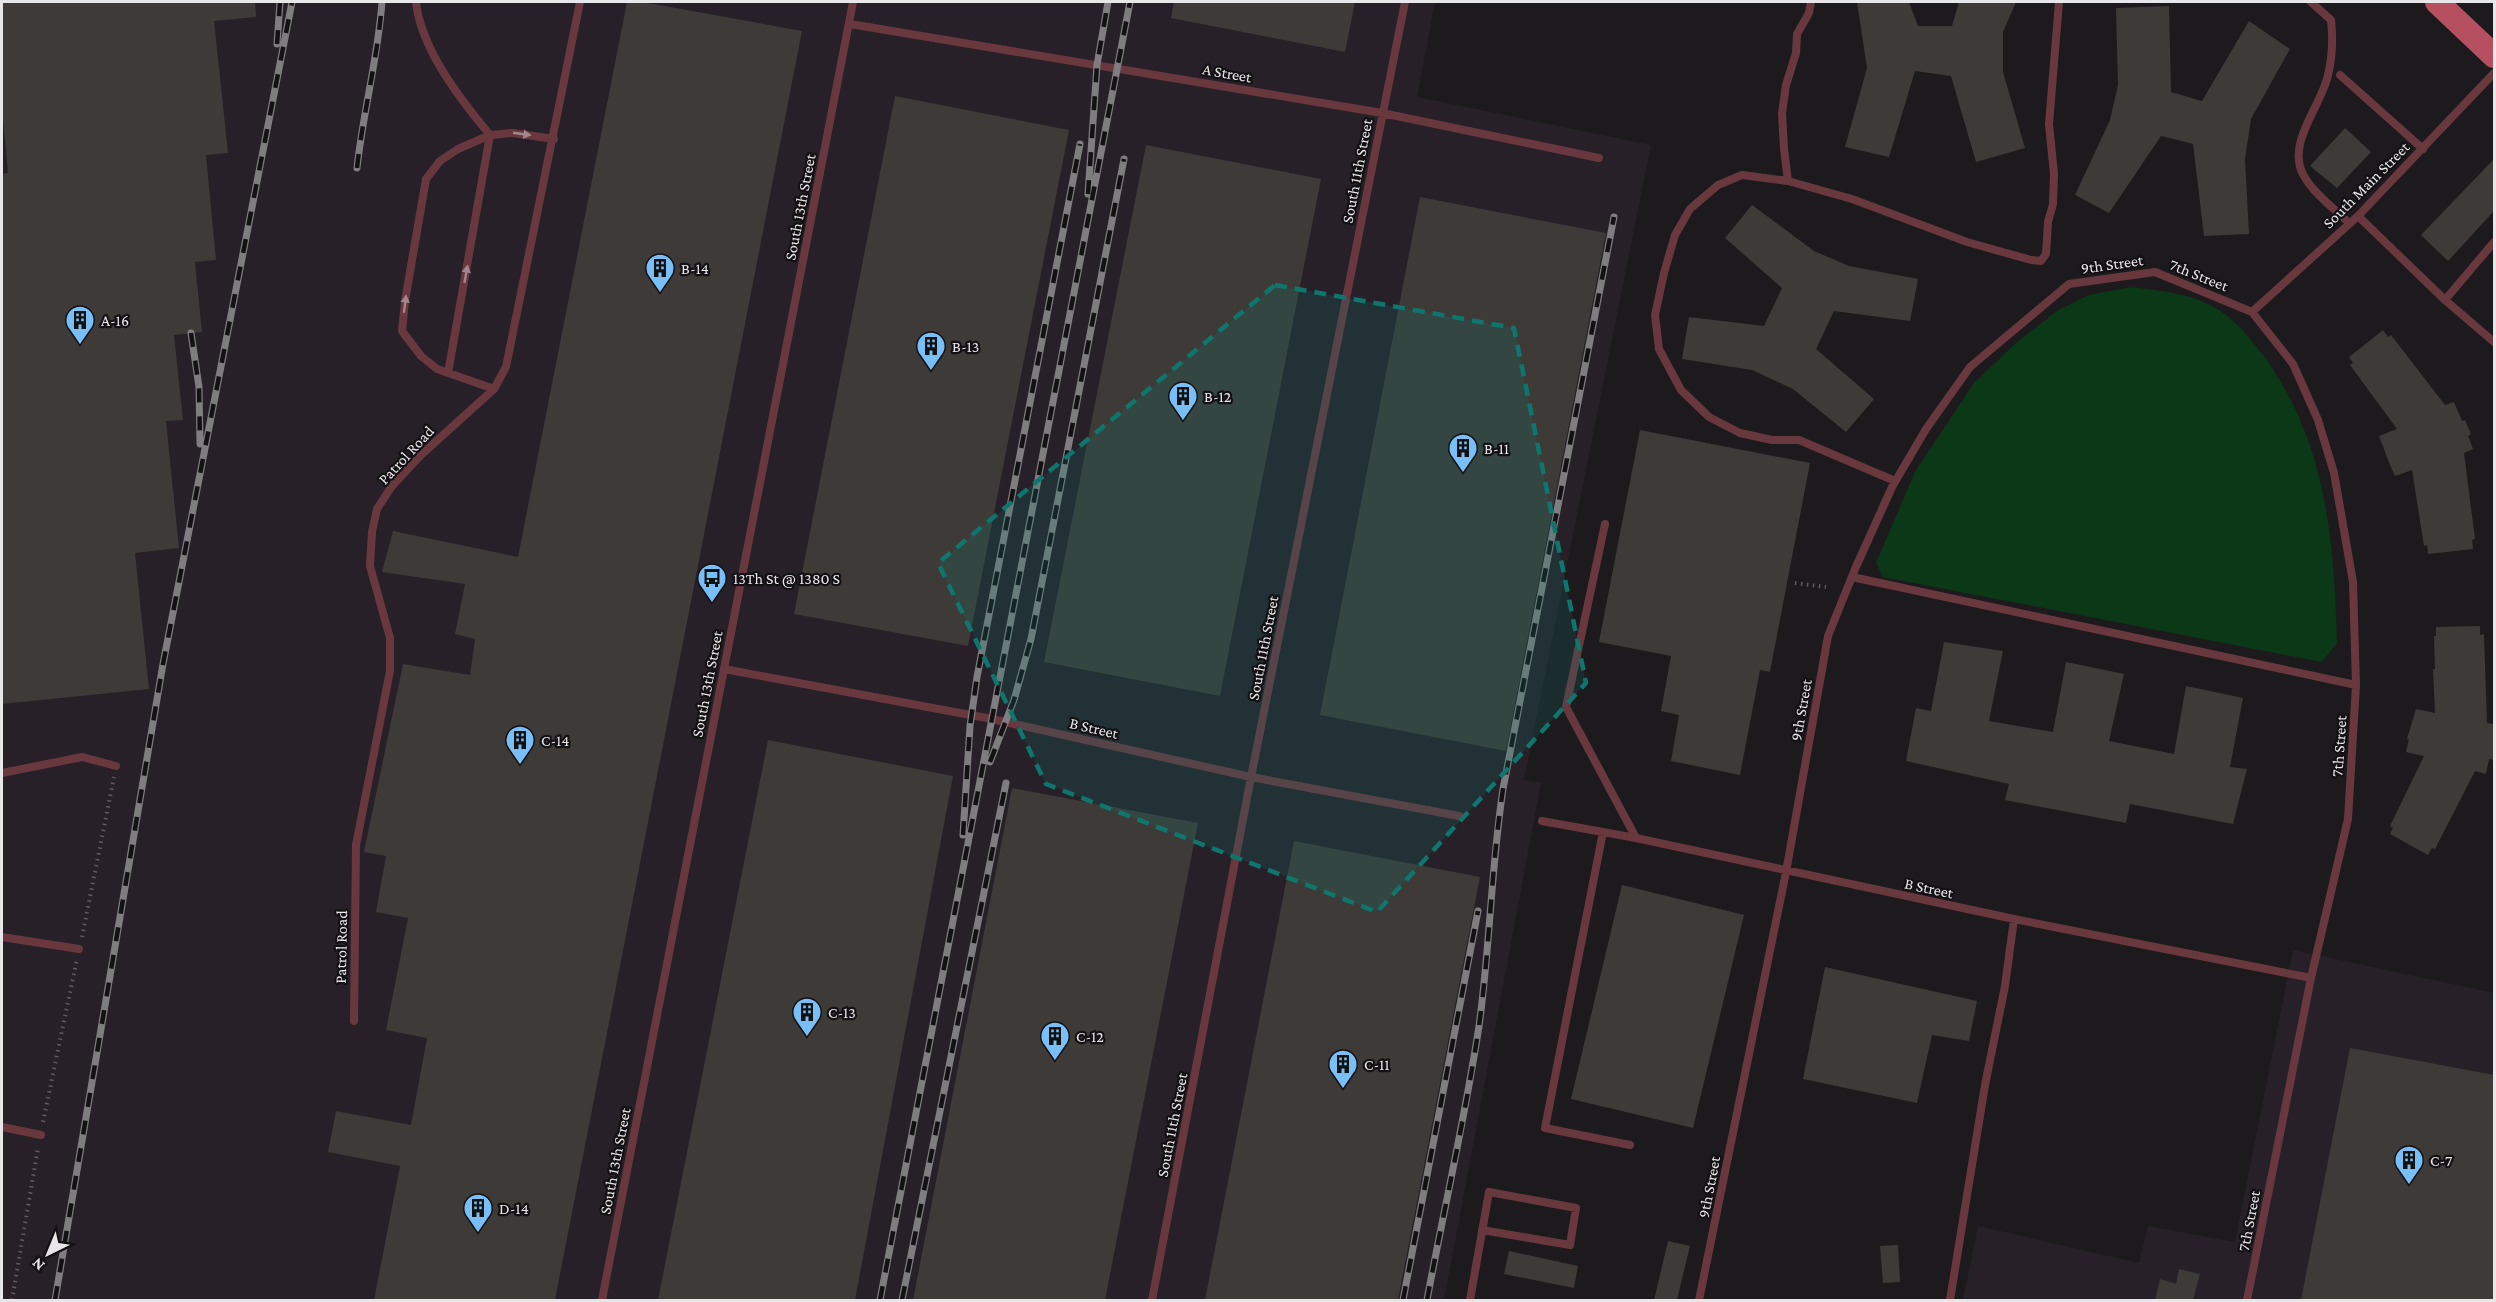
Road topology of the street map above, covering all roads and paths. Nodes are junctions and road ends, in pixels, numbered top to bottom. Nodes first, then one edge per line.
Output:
1 (416, 2) edge
2 (580, 2) edge
3 (853, 2) edge
4 (1405, 2) edge
5 (1811, 2) edge
6 (2066, 2) edge
7 (2311, 2) edge
8 (2437, 2) edge
9 (2059, 5) edge
10 (850, 24) junction
11 (2494, 56) edge
12 (2494, 73) edge
13 (2340, 75) dead end
14 (1382, 113) junction
15 (490, 135) junction
16 (554, 139) junction
17 (2422, 149) junction
18 (1599, 158) dead end
19 (1788, 181) junction
20 (2358, 216) junction
21 (2349, 223) junction
22 (2494, 242) edge
23 (2155, 272) joint
24 (2445, 300) junction
25 (2252, 312) junction
26 (2494, 342) edge
27 (448, 373) junction
28 (494, 389) junction
29 (1895, 481) junction
30 (1605, 524) dead end
31 (1851, 577) junction
32 (1796, 583) dead end
33 (1826, 587) dead end
34 (724, 669) junction
35 (2356, 685) junction
36 (116, 766) joint
37 (2, 773) edge
38 (1251, 777) junction
39 (1459, 816) dead end
40 (1542, 821) dead end
41 (1603, 832) junction
42 (1636, 838) junction
43 (1786, 872) junction
44 (2014, 919) junction
45 (2, 937) edge
46 (79, 949) junction
47 (2310, 978) junction
48 (354, 1021) dead end
49 (2, 1127) edge
50 (41, 1135) junction
51 (1630, 1145) dead end
52 (1482, 1230) junction
53 (12, 1300) edge
54 (602, 1300) edge
55 (1152, 1300) edge
56 (1470, 1300) edge
57 (1700, 1300) edge
58 (1950, 1300) edge
59 (2247, 1300) edge

1 - 15 lane
2 - 16 lane, Patrol Road
3 - 10 lane, South 13th Street
4 - 14 lane, South 11th Street
5 - 19 lane
6 - 9 lane
7 - 21 lane
8 - 11 main road
9 - 19 lane
10 - 14 lane, A Street
10 - 34 lane, South 13th Street
12 - 17 lane, South Main Street
13 - 17 lane
14 - 18 lane, A Street
14 - 38 lane, South 11th Street
15 -> 16 lane
27 -> 15 lane
27 -> 15 lane
16 - 28 lane, Patrol Road
17 - 20 lane, South Main Street
19 - 29 lane
20 - 21 lane, South Main Street
20 - 24 lane
21 - 25 lane, South Main Street
22 - 24 lane
23 - 25 lane, 7th Street
23 - 29 lane, 9th Street
24 - 26 lane
25 - 35 lane, 7th Street
27 - 28 lane
28 - 48 lane, Patrol Road
29 - 31 lane, 9th Street
30 - 42 lane
31 - 35 lane
31 - 43 lane, 9th Street
32 - 33 path
34 - 38 lane, B Street
34 - 54 lane, South 13th Street
35 - 47 lane, 7th Street
36 - 37 lane
36 - 46 path
38 - 39 lane, B Street
38 - 55 lane, South 11th Street
40 - 41 lane, B Street
41 - 42 lane, B Street
41 - 51 lane
42 - 43 lane, B Street
43 - 44 lane, B Street
43 - 57 lane, 9th Street
44 - 47 lane, B Street
44 - 58 lane
45 - 46 lane
46 - 50 path
47 - 59 lane, 7th Street
49 - 50 lane
50 - 53 path
52 - 52 lane
52 - 56 lane

